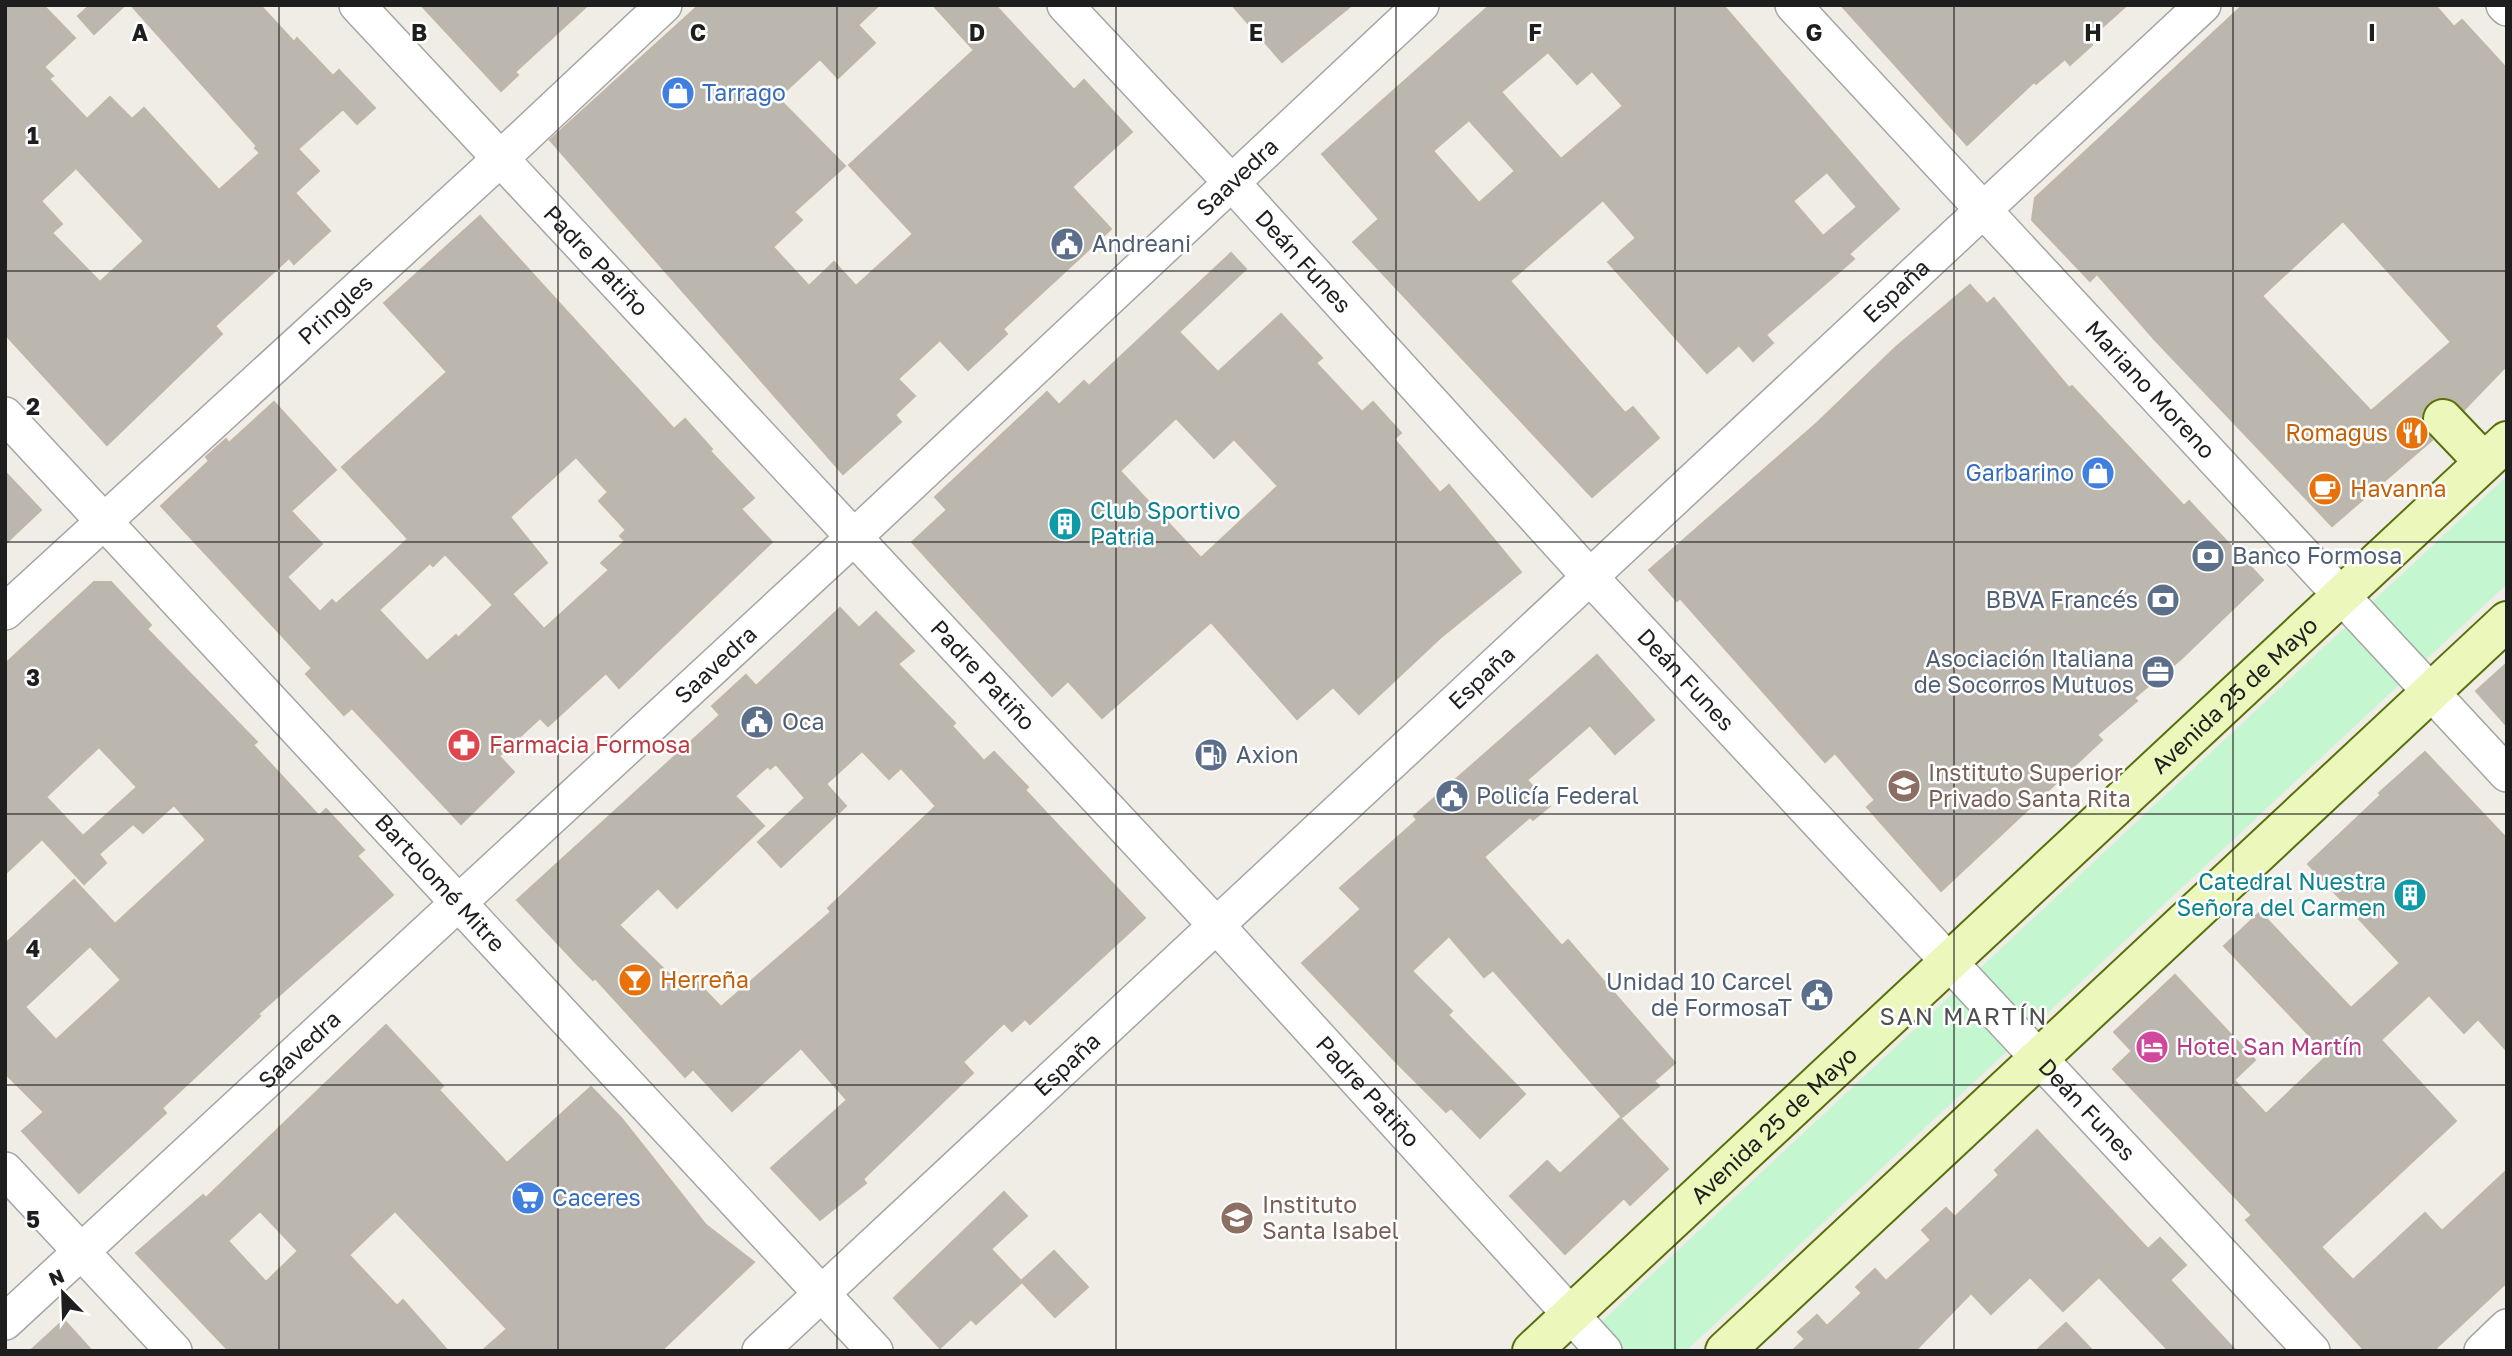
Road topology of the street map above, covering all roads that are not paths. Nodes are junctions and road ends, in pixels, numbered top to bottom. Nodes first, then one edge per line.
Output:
1 (357, 5) edge
2 (664, 5) edge
3 (1065, 5) edge
4 (1421, 5) edge
5 (1793, 5) edge
6 (2203, 5) edge
7 (500, 159) junction
8 (1231, 182) junction
9 (1982, 211) junction
10 (5, 415) edge
11 (2444, 419) dead end
12 (2495, 452) edge
13 (104, 521) junction
14 (853, 538) junction
15 (1590, 577) junction
16 (2341, 596) junction
17 (5, 612) edge
18 (2507, 621) edge
19 (2430, 692) junction
20 (2507, 774) edge
21 (458, 901) junction
22 (1216, 925) junction
23 (1949, 961) junction
24 (2039, 1057) junction
25 (5, 1170) edge
26 (82, 1252) junction
27 (822, 1293) junction
28 (1570, 1315) junction
29 (5, 1322) edge
30 (2507, 1327) edge
31 (174, 1351) edge
32 (760, 1351) edge
33 (875, 1351) edge
34 (1532, 1351) edge
35 (1604, 1351) edge
36 (1725, 1351) edge
37 (2312, 1351) edge
38 (2482, 1351) edge

1 - 7 street, Padre Patiño
2 - 7 street, Pringles
3 - 8 street, Deán Funes
4 - 8 street, Saavedra
5 - 9 street, Mariano Moreno
6 - 9 street, España
7 - 13 street, Pringles
7 - 14 street, Padre Patiño
8 - 14 street, Saavedra
8 - 15 street, Deán Funes
9 - 15 street, España
9 - 16 street, Mariano Moreno
10 - 13 street, Bartolomé Mitre
11 - 12 main road
12 - 16 main road, Avenida 25 de Mayo
13 - 17 street, Pringles
13 - 21 street, Bartolomé Mitre
14 - 21 street, Saavedra
14 - 22 street, Padre Patiño
15 - 22 street, España
15 - 23 street, Deán Funes
16 - 19 street, Mariano Moreno
16 - 23 main road, Avenida 25 de Mayo
18 - 19 main road
19 - 20 street, Mariano Moreno
19 - 24 main road
21 - 26 street, Saavedra
21 - 27 street, Bartolomé Mitre
22 - 27 street, España
22 - 28 street, Padre Patiño
23 - 24 street, Deán Funes
23 - 28 main road, Avenida 25 de Mayo
24 - 36 main road
24 - 37 street, Deán Funes
25 - 26 street
26 - 29 street, Saavedra
26 - 31 street
27 - 32 street, España
27 - 33 street, Bartolomé Mitre
28 - 34 main road, Avenida 25 de Mayo
28 - 35 street, Padre Patiño
30 - 38 street

